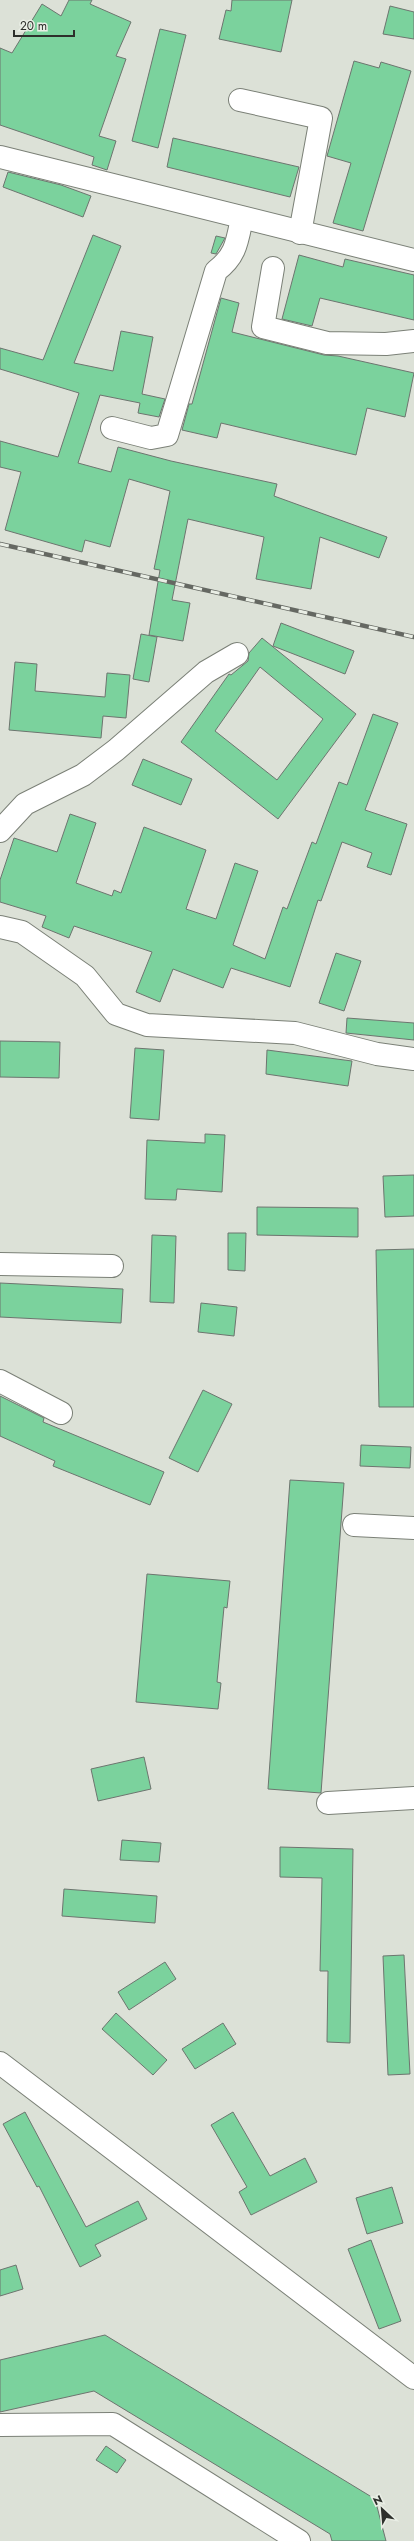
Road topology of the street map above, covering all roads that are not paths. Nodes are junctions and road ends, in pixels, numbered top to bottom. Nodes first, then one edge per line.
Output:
1 (240, 100) dead end
2 (0, 157) edge
3 (242, 218) junction
4 (300, 233) junction
5 (414, 260) edge
6 (272, 268) dead end
7 (414, 341) edge
8 (112, 428) dead end
9 (237, 654) dead end
10 (0, 831) edge
11 (0, 927) edge
12 (414, 1060) edge
13 (0, 1264) edge
14 (112, 1266) dead end
15 (0, 1381) edge
16 (61, 1413) dead end
17 (354, 1525) dead end
18 (414, 1528) edge
19 (414, 1798) edge
20 (328, 1803) dead end
21 (0, 2063) edge
22 (414, 2378) edge
23 (0, 2425) edge
24 (299, 2541) edge

1 - 4 street
2 - 3 street
3 - 4 street
3 - 8 street
4 - 5 street
6 - 7 street
9 - 10 street
11 - 12 street
13 - 14 street
15 - 16 street
17 - 18 street
19 - 20 street
21 - 22 street
23 - 24 street

